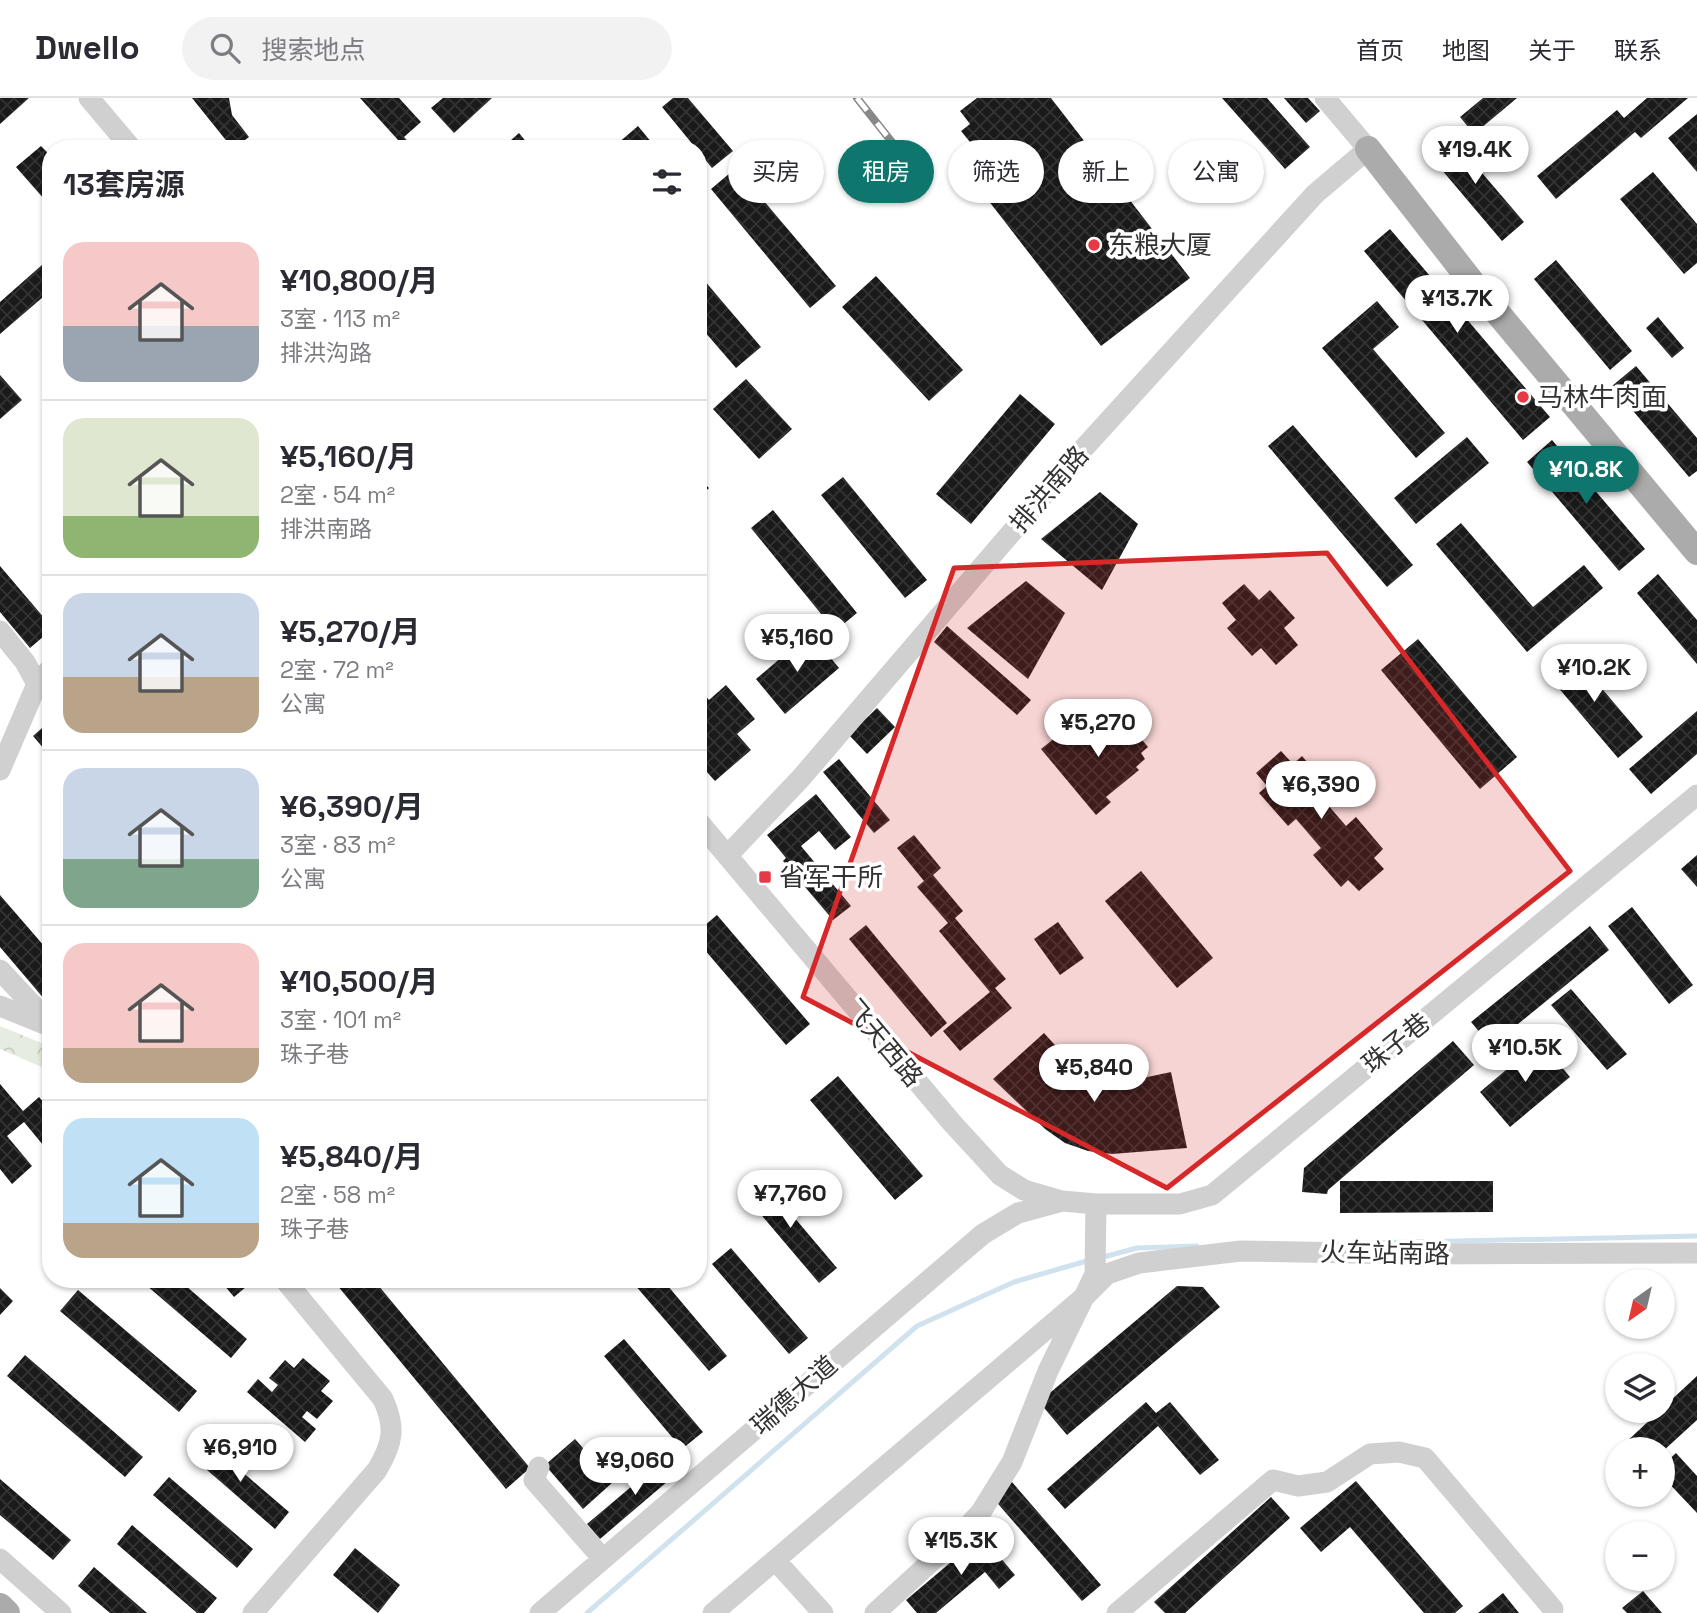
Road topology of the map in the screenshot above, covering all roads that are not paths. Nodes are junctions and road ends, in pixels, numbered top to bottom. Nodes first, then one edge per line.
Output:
1 (89, 98) edge
2 (1325, 98) edge
3 (124, 140) edge
4 (1368, 149) junction
5 (1697, 552) edge
6 (0, 631) edge
7 (42, 675) edge
8 (42, 680) edge
9 (0, 771) edge
10 (1697, 795) edge
11 (707, 832) edge
12 (727, 856) junction
13 (0, 970) edge
14 (0, 1006) edge
15 (42, 1016) edge
16 (42, 1022) edge
17 (1062, 1200) junction
18 (1096, 1204) junction
19 (1697, 1253) edge
20 (291, 1288) edge
21 (1084, 1297) junction
22 (539, 1467) dead end
23 (0, 1559) edge
24 (603, 1559) junction
25 (775, 1560) junction
26 (0, 1606) edge
27 (1553, 1609) dead end
28 (8, 1613) edge
29 (61, 1613) edge
30 (253, 1613) edge
31 (540, 1613) edge
32 (713, 1613) edge
33 (823, 1613) edge
34 (875, 1613) edge
35 (1117, 1613) edge

1 - 3 street
2 - 4 street
4 - 5 main road
4 - 12 street, 排洪南路
6 - 7 street
8 - 9 street
10 - 18 street, 珠子巷
11 - 12 street
12 - 17 street, 飞天西路
13 - 15 street
14 - 16 street
17 - 18 street, 珠子巷
17 - 24 street, 瑞德大道
18 - 21 street
19 - 21 street, 火车站南路
20 - 30 street
21 - 25 street
21 - 34 street
22 - 24 street
23 - 29 street
24 - 31 street, 瑞德大道
25 - 32 street
25 - 33 street
26 - 28 main road
27 - 35 street

